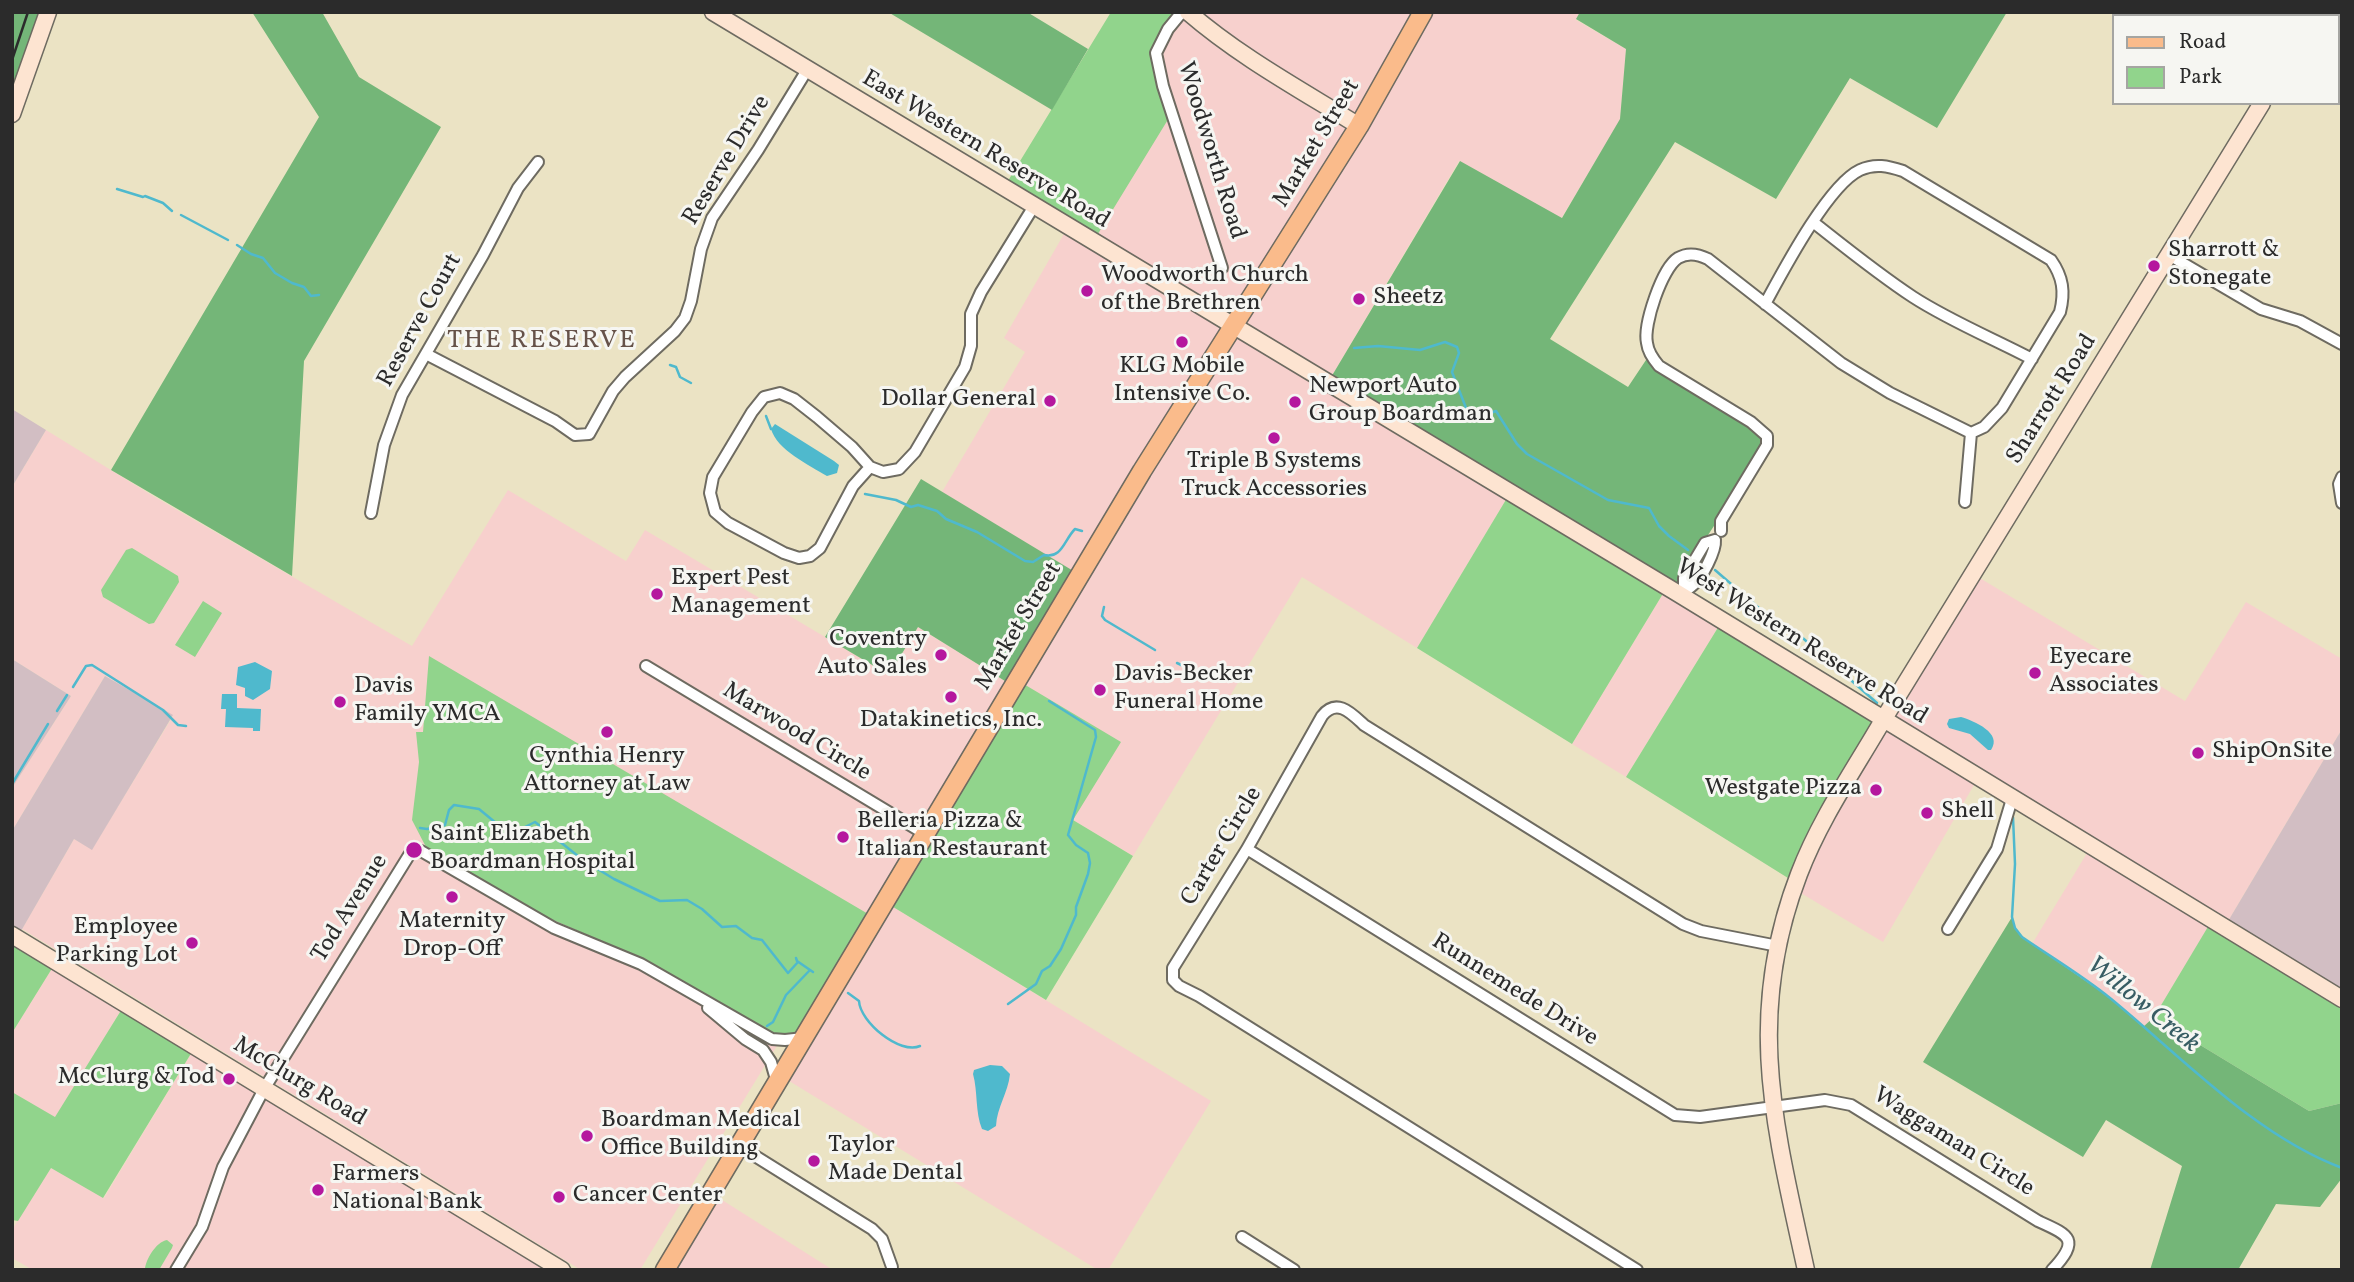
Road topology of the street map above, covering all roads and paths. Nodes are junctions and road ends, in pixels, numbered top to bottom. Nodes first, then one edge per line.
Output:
1 (48, 12) edge
2 (713, 12) edge
3 (1182, 12) edge
4 (1188, 12) edge
5 (1423, 12) edge
6 (807, 70) junction
7 (2261, 105) edge
8 (12, 114) edge
9 (1359, 126) junction
10 (538, 162) dead end
11 (1034, 206) junction
12 (1813, 222) junction
13 (2169, 255) junction
14 (1222, 268) dead end
15 (1765, 304) junction
16 (1234, 328) junction
17 (2342, 344) edge
18 (426, 354) junction
19 (2032, 359) junction
20 (1971, 433) junction
21 (870, 467) junction
22 (2342, 477) edge
23 (1965, 502) dead end
24 (2342, 503) edge
25 (370, 513) dead end
26 (1721, 531) dead end
27 (646, 666) dead end
28 (1883, 720) junction
29 (2012, 799) junction
30 (925, 834) junction
31 (1247, 849) junction
32 (1948, 929) dead end
33 (12, 935) edge
34 (1778, 946) junction
35 (695, 996) junction
36 (2342, 999) edge
37 (804, 1038) junction
38 (777, 1083) junction
39 (264, 1088) junction
40 (1773, 1108) junction
41 (739, 1146) junction
42 (1242, 1237) dead end
43 (891, 1267) dead end
44 (176, 1270) edge
45 (562, 1270) edge
46 (665, 1270) edge
47 (1294, 1270) edge
48 (1637, 1270) edge
49 (1806, 1270) edge
50 (2052, 1270) edge

1 - 8 main road
2 - 6 main road, East Western Reserve Road
3 - 14 street, Woodworth Road
4 - 9 main road, Woodworth Road
5 - 9 main road, Market Street
6 - 11 main road, East Western Reserve Road
6 - 18 street, Reserve Drive
7 - 13 main road, Sharrott Road
9 - 16 main road, Market Street
10 - 18 street, Reserve Court
11 - 16 main road, East Western Reserve Road
11 - 21 street
12 - 15 street
12 - 19 street
12 - 19 street
13 - 17 street
13 - 28 main road, Sharrott Road
15 - 20 street
15 - 26 street
16 - 28 main road, West Western Reserve Road
16 - 30 main road, Market Street
18 - 25 street, Reserve Court
19 - 20 street
20 - 23 street
21 - 21 street
22 - 24 street
27 - 30 street, Marwood Circle
28 - 29 main road, West Western Reserve Road
28 - 34 main road, Sharrott Road
29 - 32 street
29 - 36 main road, West Western Reserve Road
30 - 37 main road, Market Street
31 - 34 street, Carter Circle
31 - 40 street, Runnemede Drive
31 - 48 street, Carter Circle
33 - 39 main road, McClurg Road
34 - 40 main road, Sharrott Road
35 - 37 street, Tod Avenue
35 - 38 street, Tod Avenue
35 - 39 street, Tod Avenue
37 - 38 main road, Market Street
38 - 41 main road, Market Street
39 - 44 street, Tod Avenue
39 - 45 main road, McClurg Road
40 - 49 main road, Sharrott Road
40 - 50 street, Waggaman Circle
41 - 43 street
41 - 46 main road, Market Street
42 - 47 street

